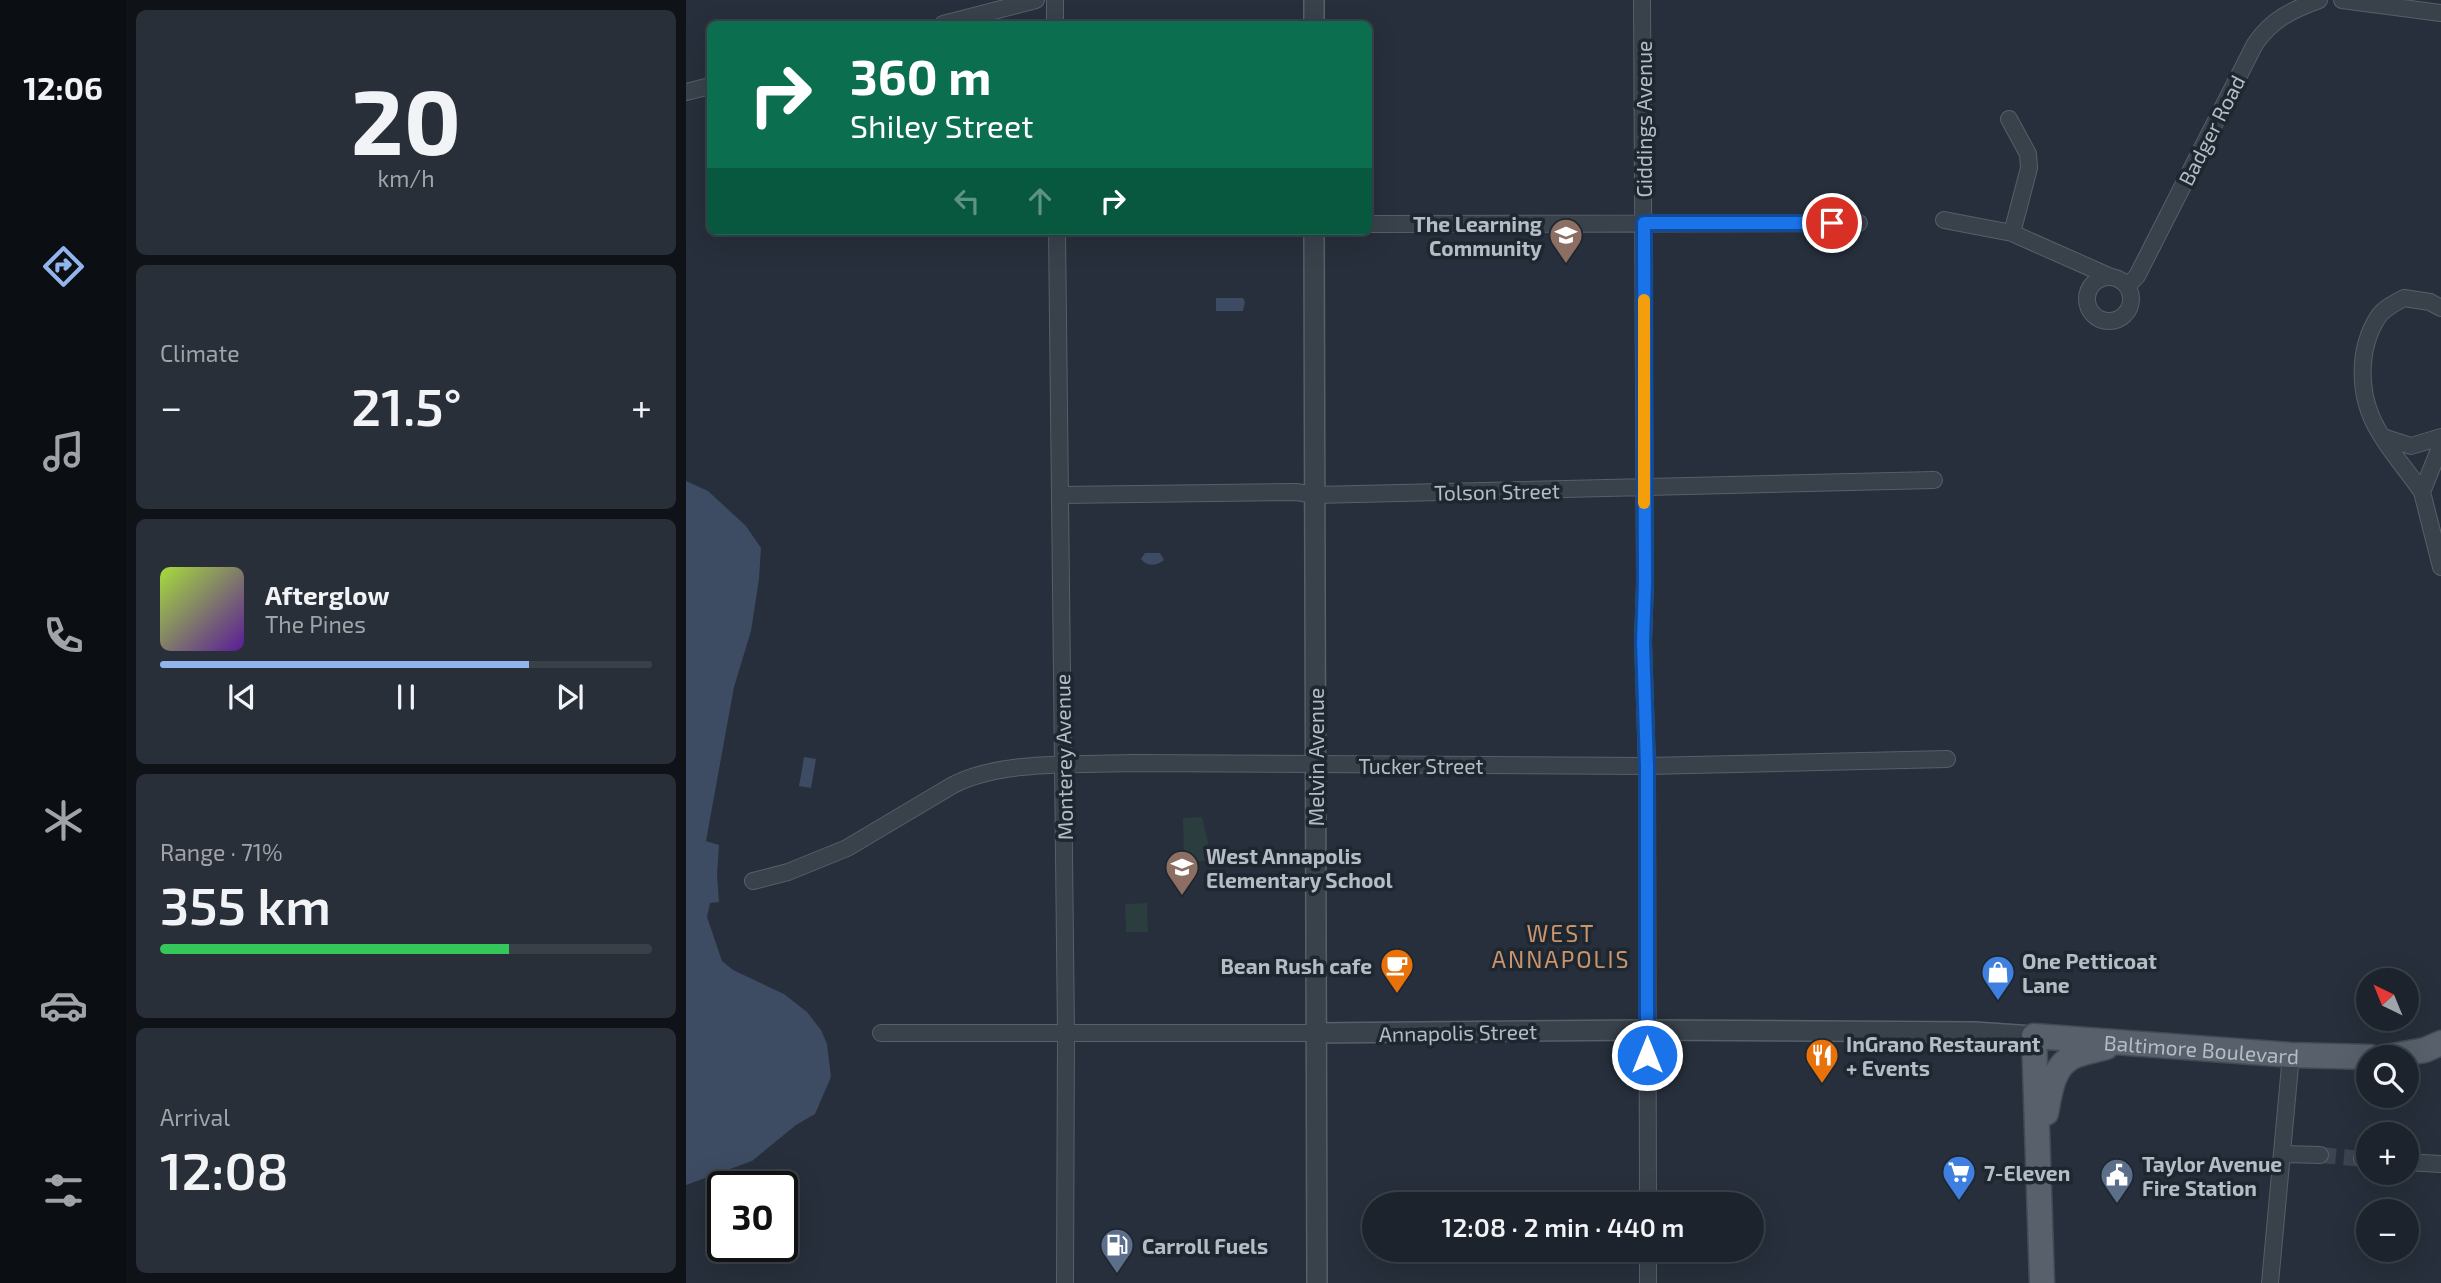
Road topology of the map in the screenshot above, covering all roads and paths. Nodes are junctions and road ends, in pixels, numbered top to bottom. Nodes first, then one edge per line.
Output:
1 (1036, 0) edge
2 (1055, 0) edge
3 (1314, 0) edge
4 (1642, 0) edge
5 (2319, 0) edge
6 (2342, 0) edge
7 (2441, 13) edge
8 (955, 21) edge
9 (1055, 21) edge
10 (1314, 21) edge
11 (707, 87) edge
12 (686, 92) edge
13 (2009, 120) dead end
14 (1944, 220) dead end
15 (1644, 223) junction
16 (1859, 223) dead end
17 (1372, 224) edge
18 (2012, 233) junction
19 (1058, 235) edge
20 (1314, 235) edge
21 (2111, 277) junction
22 (2127, 286) junction
23 (2441, 308) edge
24 (2383, 437) junction
25 (2441, 437) edge
26 (2441, 445) edge
27 (1934, 480) dead end
28 (1644, 487) junction
29 (2422, 492) junction
30 (1060, 495) junction
31 (1315, 495) junction
32 (2441, 567) edge
33 (1947, 760) dead end
34 (1315, 764) junction
35 (1063, 765) junction
36 (1647, 766) junction
37 (753, 881) dead end
38 (1646, 1030) junction
39 (881, 1033) dead end
40 (1066, 1033) junction
41 (1316, 1033) junction
42 (2034, 1036) junction
43 (2116, 1043) junction
44 (2441, 1043) edge
45 (2419, 1051) edge
46 (2291, 1055) junction
47 (2356, 1057) edge
48 (2038, 1152) junction
49 (2281, 1154) junction
50 (2320, 1155) tunnel mouth
51 (2419, 1163) edge
52 (2441, 1164) edge
53 (1647, 1192) edge
54 (1648, 1262) edge
55 (1065, 1283) edge
56 (1317, 1283) edge
57 (1648, 1283) edge
58 (2042, 1283) edge
59 (2270, 1283) edge

1 - 8 street
2 - 9 street
3 - 10 street
4 - 15 street, Giddings Avenue
5 - 22 street, Badger Road
6 - 7 street
11 - 12 street
13 - 18 street
14 - 18 street
15 - 16 street
15 - 17 street
15 - 28 street, Giddings Avenue
18 - 21 street
19 - 30 street, Monterey Avenue
20 - 31 street, Melvin Avenue
21 - 22 street
21 - 22 street, Badger Road
23 - 24 street
24 - 25 street
24 - 29 street
26 - 29 street
27 - 28 street, Tolson Street
28 - 31 street, Tolson Street
28 - 36 street, Giddings Avenue
29 - 32 street
30 - 31 street, Tolson Street
30 - 35 street, Monterey Avenue
31 - 34 street, Melvin Avenue
33 - 36 street, Tucker Street
34 - 35 street, Tucker Street
34 - 36 street, Tucker Street
34 - 41 street, Melvin Avenue
35 - 37 street, Tucker Street
35 - 40 street, Monterey Avenue
36 - 38 street, Giddings Avenue
38 - 41 street, Annapolis Street
38 - 42 street, Annapolis Street
38 - 53 street, Giddings Avenue
39 - 40 street, Annapolis Street
40 - 41 street, Annapolis Street
40 - 55 street, Monterey Avenue
41 - 56 street, Melvin Avenue
42 - 43 main road, Baltimore Boulevard
42 - 48 main road
43 - 46 main road, Baltimore Boulevard
43 - 48 main road
44 - 45 main road
46 - 47 main road, Baltimore Boulevard
46 - 49 street
48 - 58 main road
49 - 50 street
49 - 59 street
51 - 52 street
54 - 57 street

